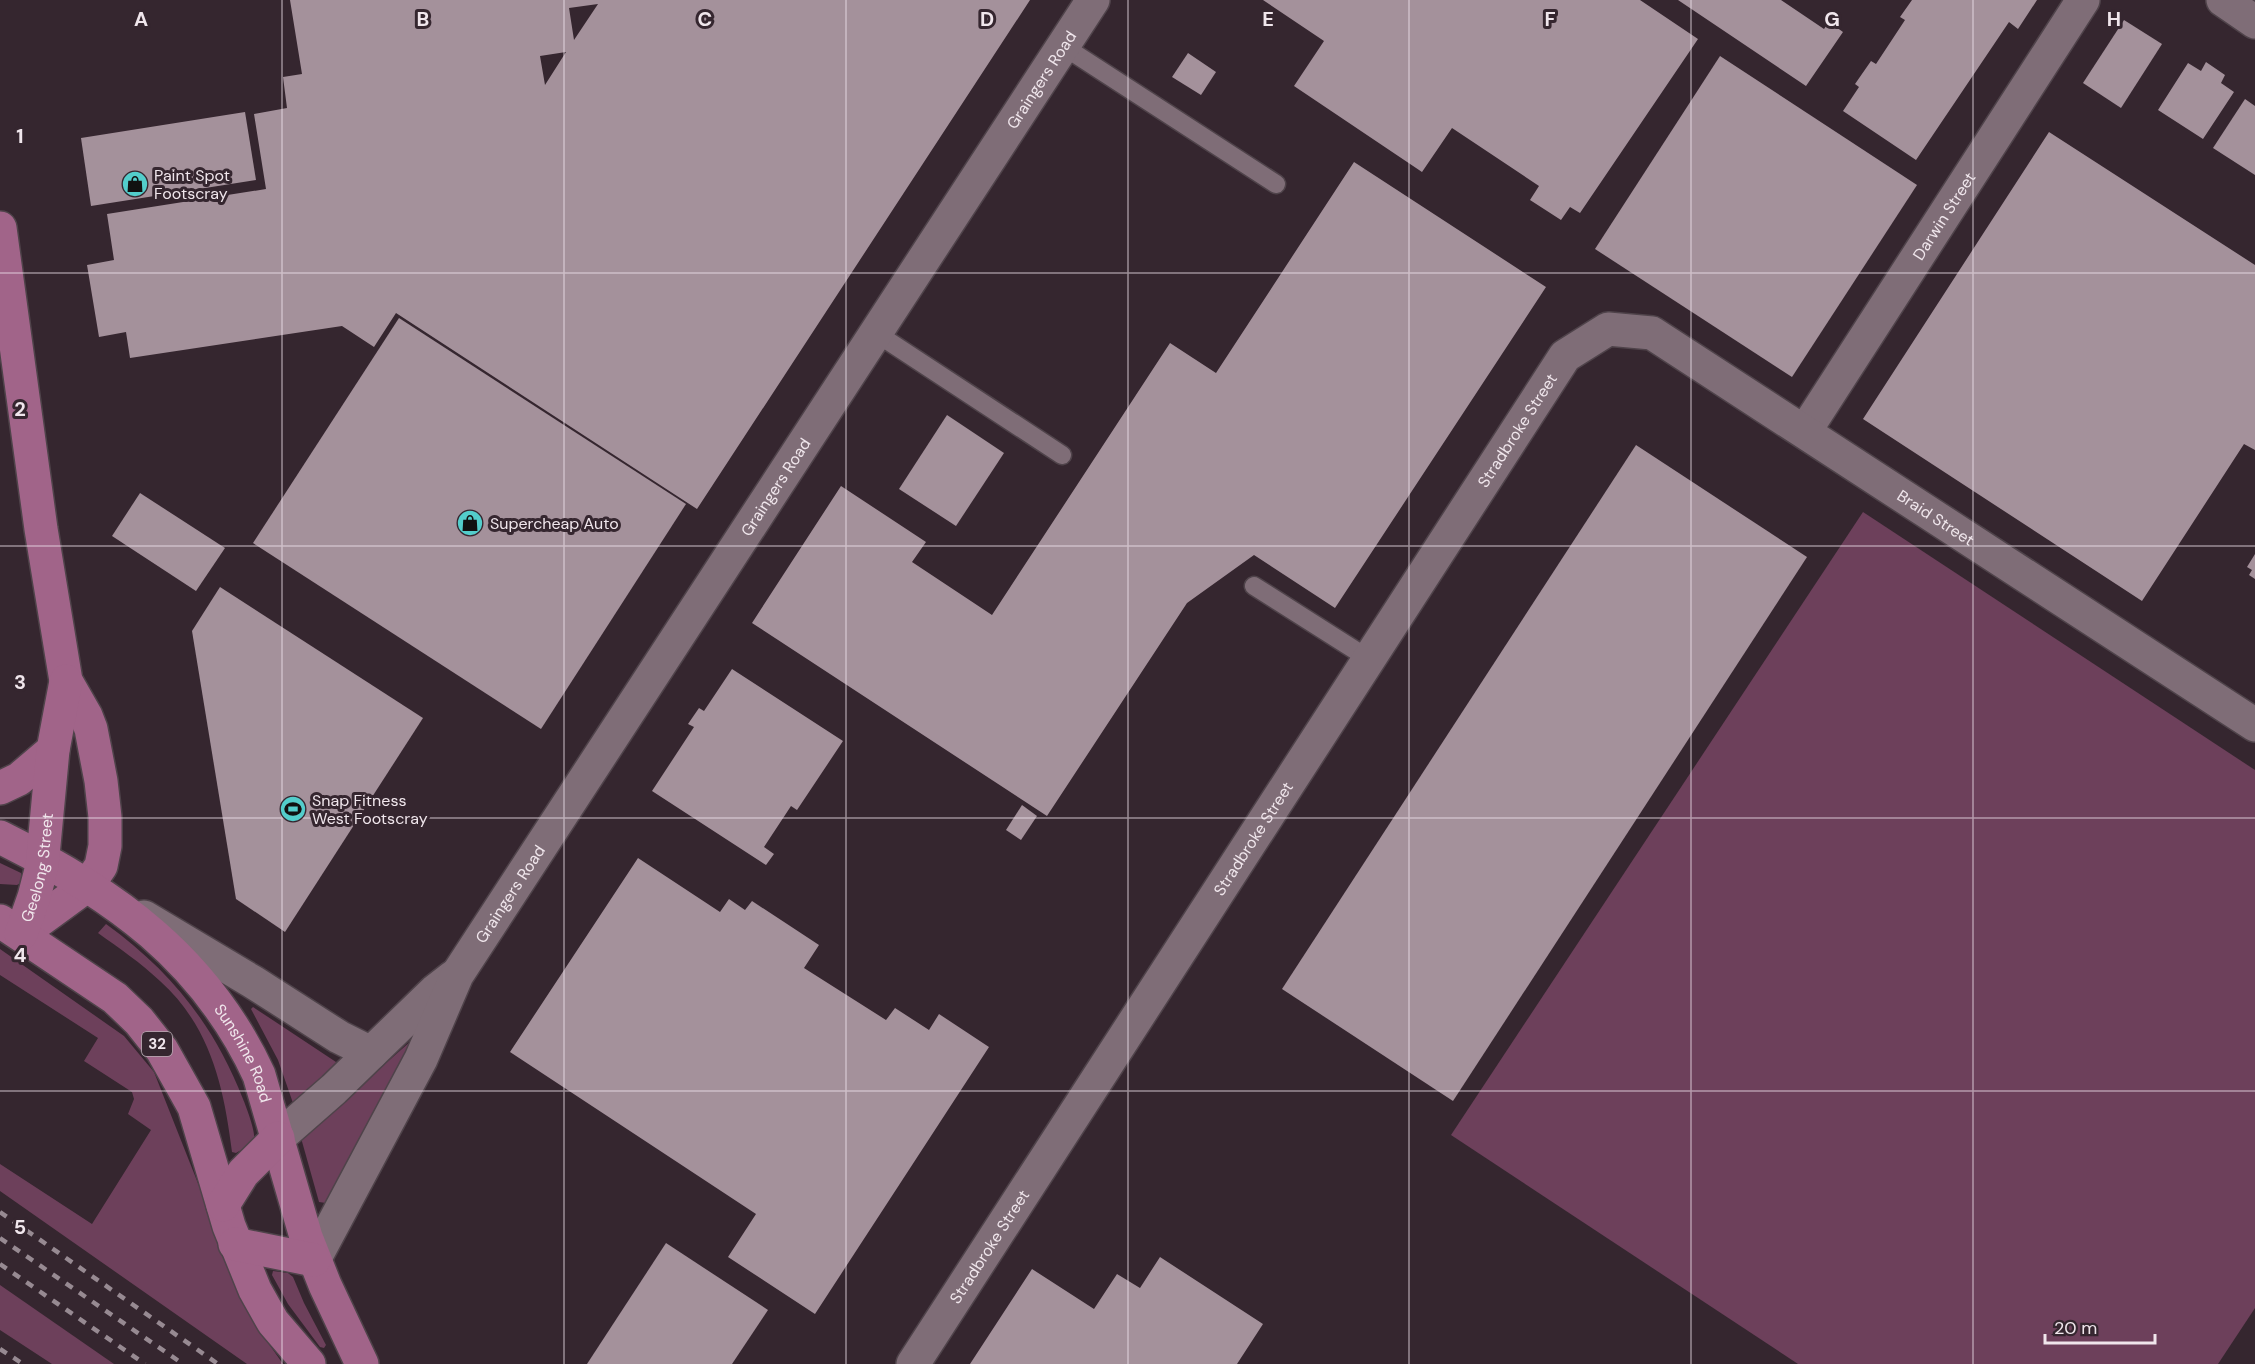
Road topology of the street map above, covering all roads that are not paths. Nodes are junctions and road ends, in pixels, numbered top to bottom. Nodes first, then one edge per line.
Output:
1 (1094, 0) edge
2 (2083, 0) edge
3 (2223, 0) edge
4 (2255, 22) edge
5 (1063, 46) junction
6 (1276, 184) dead end
7 (0, 228) edge
8 (1608, 329) joint
9 (876, 333) junction
10 (1805, 431) junction
11 (1062, 455) dead end
12 (1254, 586) dead end
13 (1369, 659) junction
14 (66, 681) junction
15 (2255, 724) edge
16 (53, 750) junction
17 (0, 788) edge
18 (0, 837) edge
19 (43, 860) junction
20 (91, 887) junction
21 (10, 928) edge
22 (457, 975) junction
23 (371, 1053) junction
24 (278, 1138) junction
25 (223, 1206) junction
26 (236, 1244) junction
27 (314, 1260) junction
28 (309, 1364) edge
29 (362, 1364) edge
30 (913, 1364) edge

1 - 5 street, Graingers Road
2 - 10 street, Darwin Street
3 - 4 street
5 - 6 lane
5 - 9 street, Graingers Road
7 - 14 main road, Geelong Street
8 - 10 street, Braid Street
8 - 13 street, Stradbroke Street
9 - 11 lane
9 - 22 street, Graingers Road
10 - 15 street, Braid Street
12 - 13 lane
13 - 30 street, Stradbroke Street
14 - 16 main road, Geelong Street
14 - 20 main road, Geelong Street
16 - 17 main road
16 - 19 main road, Geelong Street
18 - 19 main road, Sunshine Road
19 - 20 main road, Sunshine Road
19 - 21 main road, Geelong Street
20 - 21 main road, Geelong Street
20 - 23 street
20 - 24 main road, Sunshine Road
21 - 25 main road, 32
22 - 23 street, Graingers Road
22 - 27 street, Graingers Road
23 - 24 street, Graingers Road
24 - 25 main road
24 - 27 main road, Sunshine Road
25 - 26 main road, 32
26 - 27 main road
26 - 28 main road, 32
27 - 29 main road, Sunshine Road

